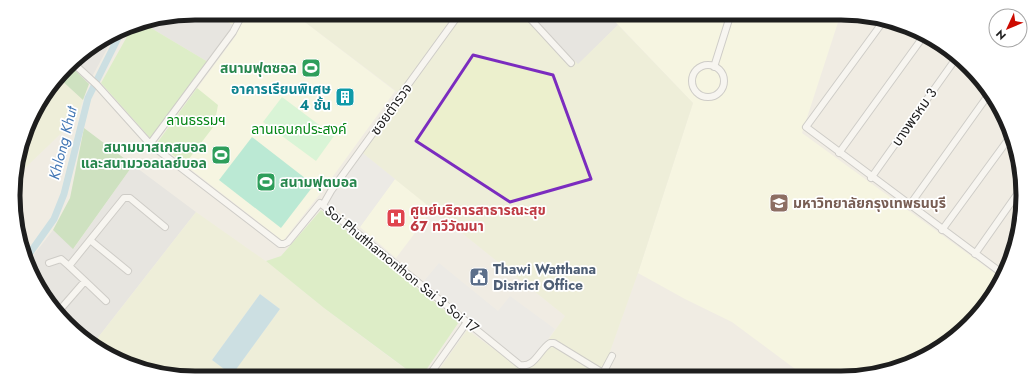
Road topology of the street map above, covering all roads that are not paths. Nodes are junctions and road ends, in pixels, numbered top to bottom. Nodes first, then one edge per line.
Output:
1 (239, 20) edge
2 (455, 20) edge
3 (531, 20) edge
4 (729, 20) edge
5 (881, 25) edge
6 (921, 40) edge
7 (953, 61) edge
8 (571, 64) dead end
9 (77, 67) edge
10 (714, 67) junction
11 (987, 99) edge
12 (1007, 141) edge
13 (150, 144) junction
14 (839, 153) junction
15 (871, 178) junction
16 (1016, 196) edge
17 (324, 205) junction
18 (909, 206) junction
19 (165, 227) dead end
20 (942, 230) junction
21 (90, 240) junction
22 (975, 254) junction
23 (49, 263) dead end
24 (69, 266) junction
25 (128, 271) dead end
26 (999, 271) edge
27 (85, 281) junction
28 (106, 301) dead end
29 (61, 308) edge
30 (467, 322) junction
31 (612, 356) dead end
32 (432, 371) edge
33 (600, 371) edge
34 (604, 371) edge

1 - 13 street
2 - 17 street, ซอยตำรวจ
3 - 8 street
4 - 10 street
5 - 14 street
6 - 14 street
7 - 15 street, บางพรหม 3
9 - 13 street, Soi Phutthamonthon Sai 3 Soi 17
10 - 10 street
11 - 18 street
12 - 20 street
13 - 17 street, Soi Phutthamonthon Sai 3 Soi 17
14 - 15 street
15 - 18 street
16 - 22 street
17 - 30 street, Soi Phutthamonthon Sai 3 Soi 17
18 - 20 street
19 - 21 street
20 - 22 street
21 - 24 street
21 - 25 street
22 - 26 street
23 - 24 street
24 - 27 street
27 - 28 street
27 - 29 street
30 - 32 street
30 - 33 street, Soi Phutthamonthon Sai 3 Soi 17
31 - 34 street, Soi Phutthamonthon Sai 3 Soi 17

